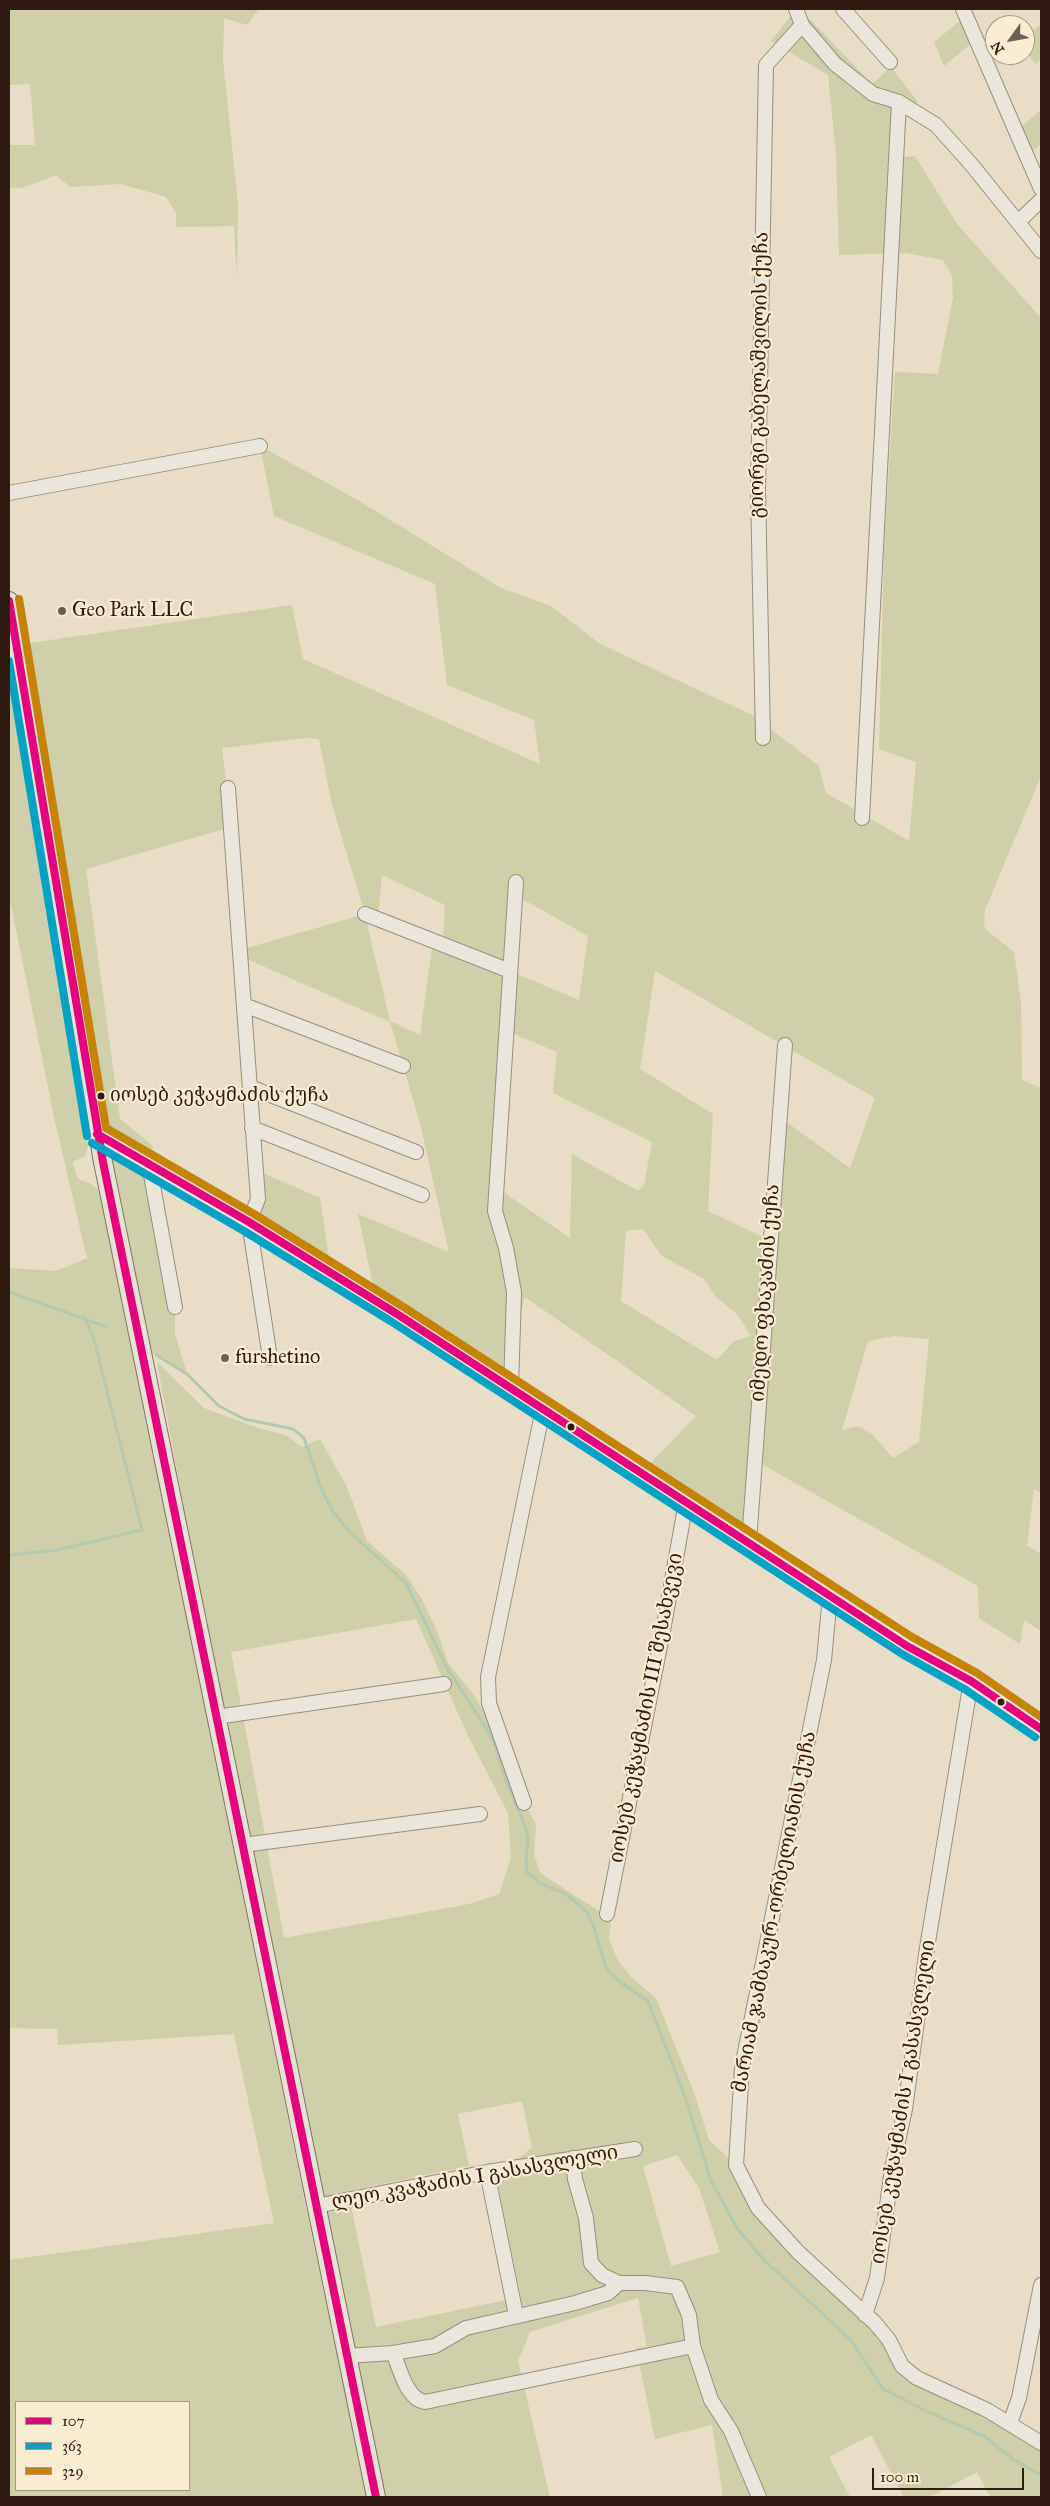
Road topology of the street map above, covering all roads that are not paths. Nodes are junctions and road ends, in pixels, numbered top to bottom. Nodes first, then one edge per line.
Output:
1 (796, 9) edge
2 (843, 9) edge
3 (963, 9) edge
4 (802, 25) junction
5 (890, 62) dead end
6 (899, 102) junction
7 (1041, 189) edge
8 (1041, 200) edge
9 (1018, 222) junction
10 (1041, 251) edge
11 (260, 446) dead end
12 (9, 493) edge
13 (9, 601) edge
14 (763, 738) dead end
15 (228, 788) dead end
16 (862, 818) dead end
17 (516, 882) dead end
18 (365, 914) dead end
19 (510, 971) junction
20 (244, 1005) junction
21 (785, 1044) dead end
22 (403, 1066) dead end
23 (250, 1087) junction
24 (252, 1128) junction
25 (98, 1134) junction
26 (416, 1152) dead end
27 (148, 1164) junction
28 (422, 1195) dead end
29 (249, 1222) junction
30 (175, 1307) dead end
31 (270, 1358) dead end
32 (511, 1388) junction
33 (543, 1410) junction
34 (686, 1502) junction
35 (749, 1542) junction
36 (830, 1596) junction
37 (971, 1681) junction
38 (444, 1684) dead end
39 (216, 1717) junction
40 (1041, 1729) edge
41 (524, 1803) dead end
42 (480, 1814) dead end
43 (243, 1845) junction
44 (607, 1914) dead end
45 (635, 2149) dead end
46 (573, 2158) junction
47 (486, 2172) junction
48 (316, 2206) junction
49 (619, 2283) junction
50 (1041, 2285) edge
51 (865, 2315) junction
52 (516, 2316) junction
53 (693, 2346) junction
54 (393, 2353) junction
55 (346, 2356) junction
56 (1010, 2423) junction
57 (1041, 2443) edge
58 (376, 2497) edge
59 (756, 2497) edge

1 - 4 street
2 - 5 street
3 - 7 street
4 - 6 street
4 - 14 street, გიორგი გაბელაშვილის ქუჩა
6 - 9 street
6 - 16 street
8 - 9 street
9 - 10 street
11 - 12 street
13 - 25 main road
15 - 20 street
17 - 19 street
18 - 19 street
19 - 32 street
20 - 22 street
20 - 23 street
21 - 35 street, იმედო ფხაკაძის ქუჩა
23 - 24 street
23 - 26 street
24 - 28 street
24 - 29 street
25 - 27 street
25 - 39 main road
27 - 29 street
27 - 30 street
29 - 31 street
29 - 32 street
32 - 33 street
33 - 34 street
33 - 41 street
34 - 35 street
34 - 44 street, იოსებ კეჭაყმაძის III შესახვევი
35 - 36 street
36 - 37 street
36 - 51 street, მარიამ ჯამბაკურ-ორბელიანის ქუჩა
37 - 40 street
37 - 51 street, იოსებ კეჭაყმაძის I გასასვლელი
38 - 39 street
39 - 43 main road
42 - 43 street
43 - 48 main road
45 - 46 street, ლეო კვაჭაძის I გასასვლელი
46 - 47 street, ლეო კვაჭაძის I გასასვლელი
46 - 49 street
47 - 48 street, ლეო კვაჭაძის I გასასვლელი
47 - 52 street
48 - 55 main road
49 - 52 street
49 - 53 street
50 - 56 street
51 - 56 street, მარიამ ჯამბაკურ-ორბელიანის ქუჩა
52 - 54 street
53 - 54 street
53 - 59 street
54 - 55 street
55 - 58 main road
56 - 57 street, მარიამ ჯამბაკურ-ორბელიანის ქუჩა

